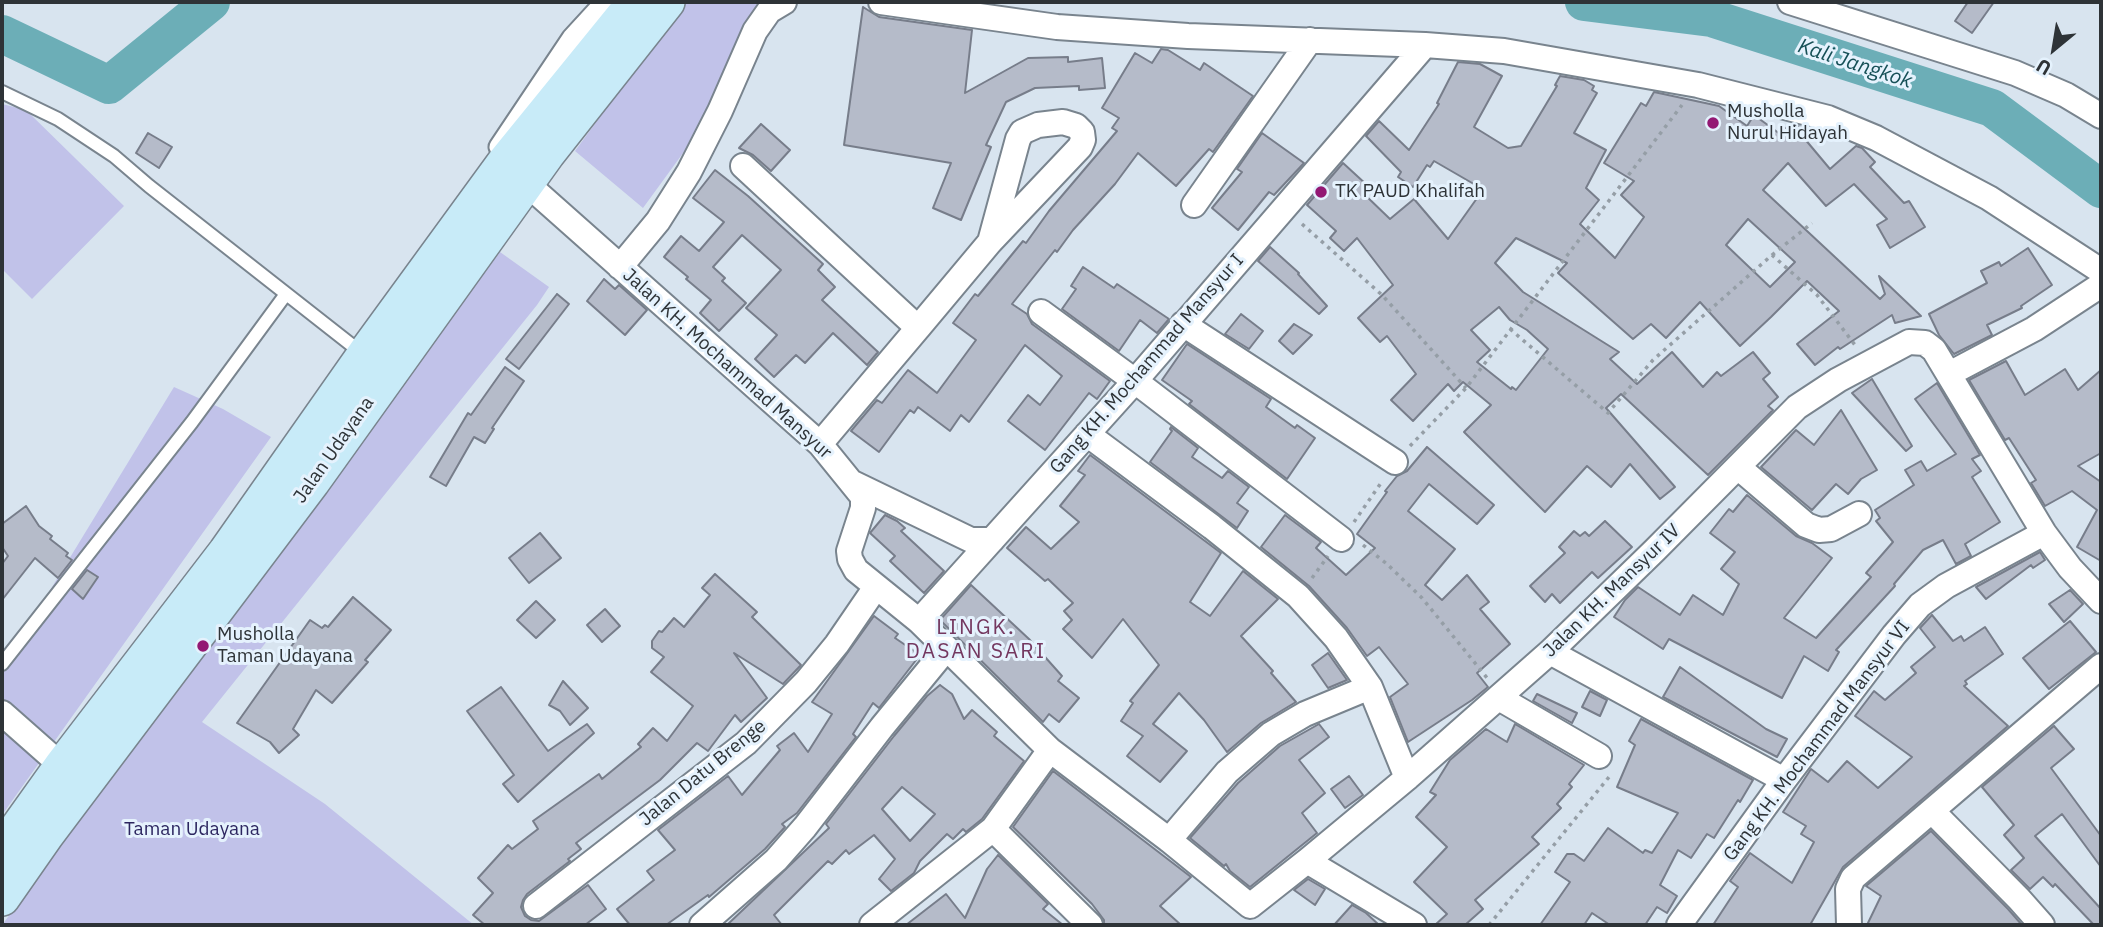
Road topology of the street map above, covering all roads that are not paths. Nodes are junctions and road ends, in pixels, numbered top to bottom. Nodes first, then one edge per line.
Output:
1 (605, 2) edge
2 (785, 2) edge
3 (881, 2) edge
4 (1796, 3) edge
5 (654, 5) edge
6 (1310, 40) junction
7 (1425, 45) junction
8 (2, 92) edge
9 (2101, 116) edge
10 (743, 166) dead end
11 (526, 183) junction
12 (1194, 205) dead end
13 (990, 242) junction
14 (621, 267) junction
15 (2101, 271) edge
16 (2101, 285) edge
17 (286, 294) junction
18 (1041, 312) dead end
19 (1183, 324) junction
20 (918, 328) junction
21 (367, 352) junction
22 (1949, 374) junction
23 (1135, 381) junction
24 (1087, 434) junction
25 (820, 444) junction
26 (1395, 462) road end
27 (1738, 467) junction
28 (853, 483) junction
29 (1858, 514) dead end
30 (2044, 533) junction
31 (1344, 536) road end
32 (992, 540) junction
33 (876, 587) junction
34 (2101, 601) edge
35 (919, 621) junction
36 (946, 649) junction
37 (1550, 652) junction
38 (2, 664) edge
39 (2101, 666) edge
40 (1370, 687) junction
41 (1500, 696) junction
42 (2, 713) edge
43 (1050, 750) junction
44 (57, 762) junction
45 (1604, 766) road end
46 (1407, 778) junction
47 (1784, 780) junction
48 (1933, 812) junction
49 (2, 825) edge
50 (993, 829) junction
51 (1169, 840) junction
52 (2, 850) edge
53 (1307, 861) junction
54 (2, 898) edge
55 (536, 906) dead end
56 (702, 925) edge
57 (872, 925) edge
58 (1090, 925) edge
59 (1414, 925) edge
60 (1679, 925) edge
61 (1849, 925) edge
62 (2042, 925) edge

1 - 21 street
2 - 14 street
3 - 6 street
4 - 9 street
5 - 11 main road, Jalan Udayana
5 - 21 main road, Jalan Udayana
6 - 7 street
6 - 12 street
7 - 15 street
7 - 19 street, Gang KH. Mochammad Mansyur I
8 - 17 lane
10 - 20 street
11 - 14 street, Jalan KH. Mochammad Mansyur
11 - 21 main road, Jalan Udayana
13 - 13 street
13 - 20 street
14 - 25 street, Jalan KH. Mochammad Mansyur
16 - 22 street
17 - 21 lane
17 - 38 lane
18 - 23 street
19 - 23 street, Gang KH. Mochammad Mansyur I
19 - 26 street
20 - 25 street
21 - 44 main road, Jalan Udayana
21 - 54 main road, Jalan Udayana
22 - 27 street, Jalan KH. Mansyur IV
22 - 30 street
23 - 24 street, Gang KH. Mochammad Mansyur I
23 - 31 street
24 - 32 street, Gang KH. Mochammad Mansyur I
24 - 40 street
25 - 28 street, Jalan KH. Mochammad Mansyur
27 - 29 street
27 - 37 street, Jalan KH. Mansyur IV
28 - 32 street
28 - 33 street, Jalan KH. Mochammad Mansyur
30 - 34 street
30 - 47 street, Gang KH. Mochammad Mansyur VI
32 - 35 street, Gang KH. Mochammad Mansyur I
33 - 35 street, Jalan KH. Mochammad Mansyur
33 - 55 street, Jalan Datu Brenge
35 - 36 street, Jalan KH. Mochammad Mansyur
36 - 43 street, Jalan KH. Mochammad Mansyur
36 - 56 street
37 - 41 street, Jalan KH. Mansyur IV
37 - 47 street
39 - 48 street
40 - 46 street
40 - 51 street
41 - 45 street
41 - 46 street, Jalan KH. Mansyur IV
42 - 44 street
43 - 50 street
43 - 51 street, Jalan KH. Mochammad Mansyur
44 - 49 street
44 - 52 main road, Jalan Udayana
46 - 53 street, Jalan KH. Mansyur IV
47 - 60 street, Gang KH. Mochammad Mansyur VI
48 - 61 street
48 - 62 street
50 - 57 street
50 - 58 street
51 - 53 street, Jalan KH. Mochammad Mansyur
53 - 59 street

